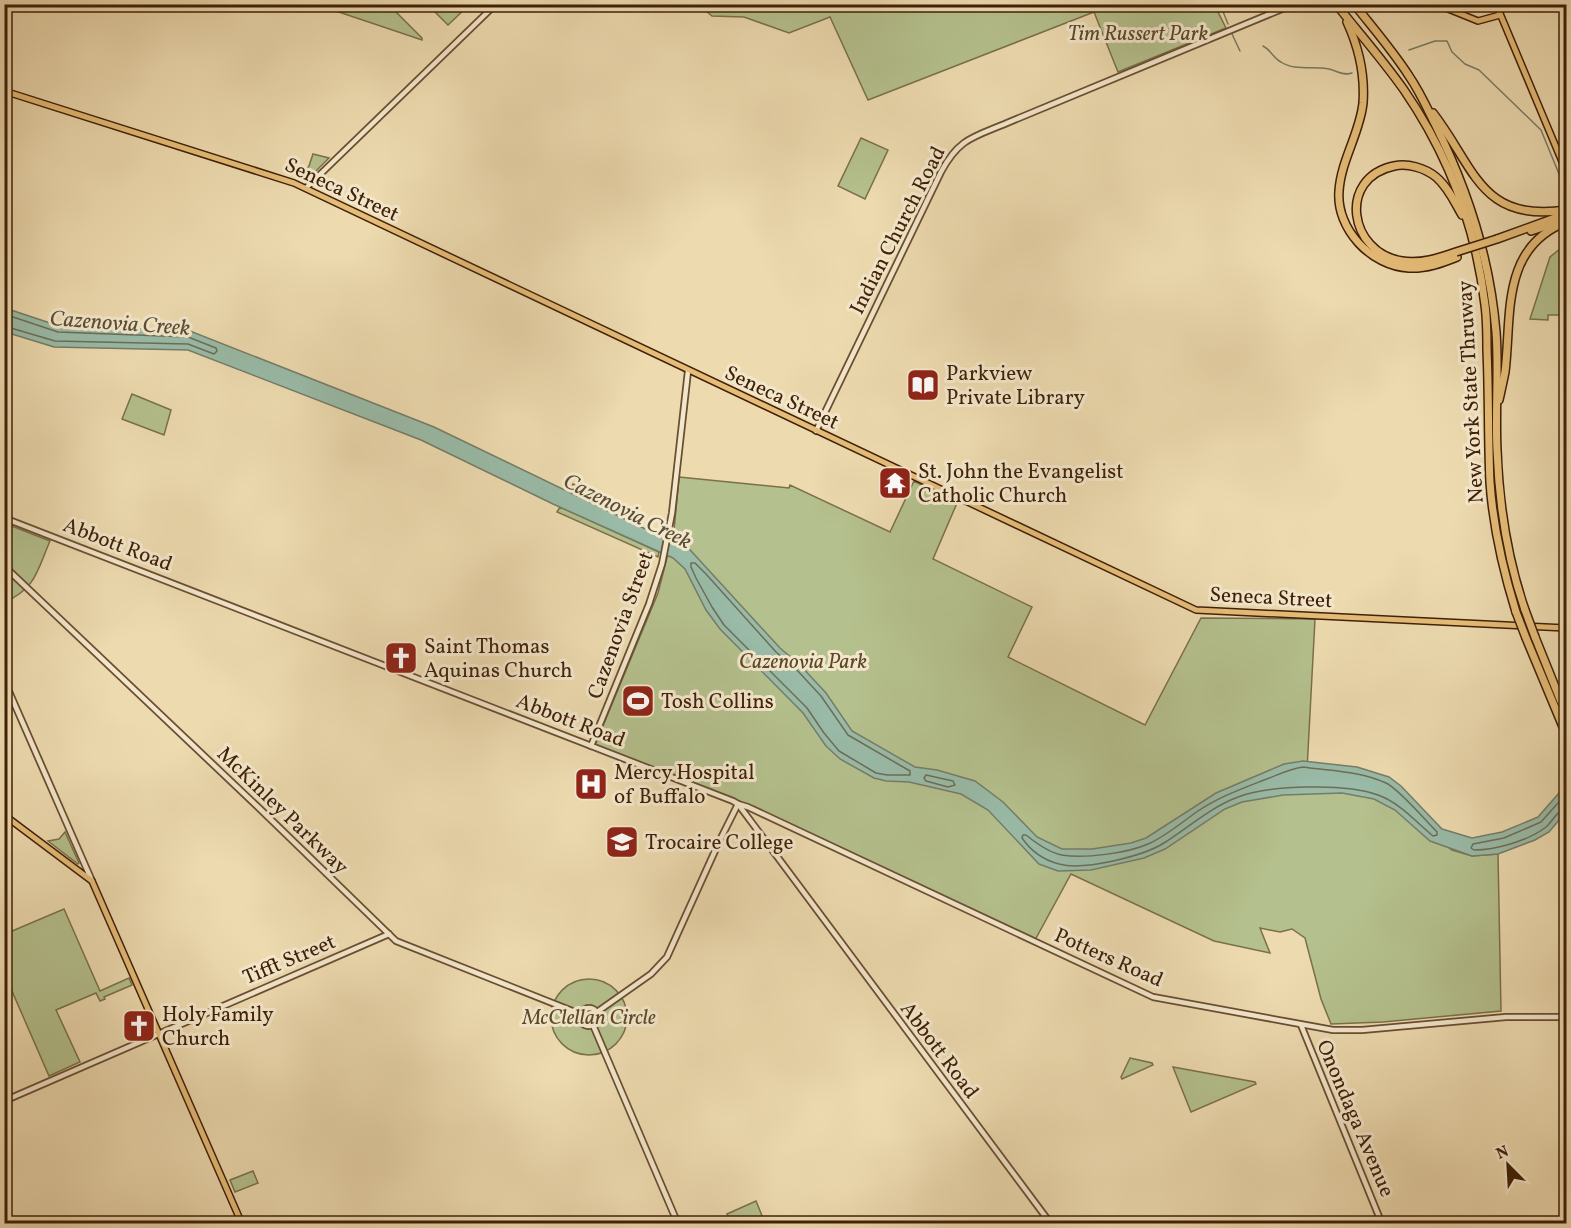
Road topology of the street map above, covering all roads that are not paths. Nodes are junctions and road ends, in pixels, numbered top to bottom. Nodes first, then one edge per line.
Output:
1 (496, 4) edge
2 (1294, 4) edge
3 (1336, 4) edge
4 (1354, 4) edge
5 (1436, 4) edge
6 (1496, 4) edge
7 (1342, 12) junction
8 (1500, 15) junction
9 (4, 91) edge
10 (1427, 105) junction
11 (1566, 171) edge
12 (306, 188) junction
13 (1566, 212) edge
14 (1566, 221) edge
15 (1469, 228) junction
16 (1497, 241) junction
17 (1457, 255) junction
18 (688, 371) junction
19 (1496, 417) junction
20 (816, 431) junction
21 (4, 518) edge
22 (4, 566) edge
23 (1566, 628) edge
24 (4, 680) edge
25 (1566, 714) edge
26 (1566, 734) edge
27 (591, 746) junction
28 (738, 804) junction
29 (4, 815) edge
30 (92, 881) junction
31 (389, 934) junction
32 (597, 1012) junction
33 (580, 1014) junction
34 (1566, 1017) edge
35 (593, 1025) junction
36 (1301, 1025) junction
37 (159, 1035) junction
38 (4, 1101) edge
39 (242, 1224) edge
40 (678, 1224) edge
41 (1051, 1224) edge
42 (1382, 1224) edge

1 - 12 street
2 - 20 street, Indian Church Road
3 - 7 highway, New York State Thruway
4 - 10 highway, New York State Thruway
5 - 8 main road
6 - 8 main road
7 - 15 highway, New York State Thruway
7 - 17 highway
8 - 11 main road
9 - 12 main road, Seneca Street
10 - 13 highway
10 - 19 highway, New York State Thruway
12 - 18 main road, Seneca Street
13 - 16 highway
14 - 16 highway
14 - 19 highway
15 - 17 highway
15 - 26 highway, New York State Thruway, bridge
16 - 17 highway, bridge
18 - 20 main road, Seneca Street
18 - 27 street, Cazenovia Street
19 - 25 highway, New York State Thruway, bridge
20 - 23 main road, Seneca Street
21 - 27 street, Abbott Road
22 - 31 street, McKinley Parkway
24 - 30 street
27 - 28 street, Abbott Road
28 - 32 street
28 - 36 street, Potters Road
28 - 41 street, Abbott Road
29 - 30 main road
30 - 37 main road
31 - 33 street, McKinley Parkway
31 - 37 street, Tifft Street
32 - 33 street
32 - 35 street
33 - 35 street
34 - 36 street, Potters Road
35 - 40 street
36 - 42 street, Onondaga Avenue
37 - 38 street, Tifft Street
37 - 39 main road

